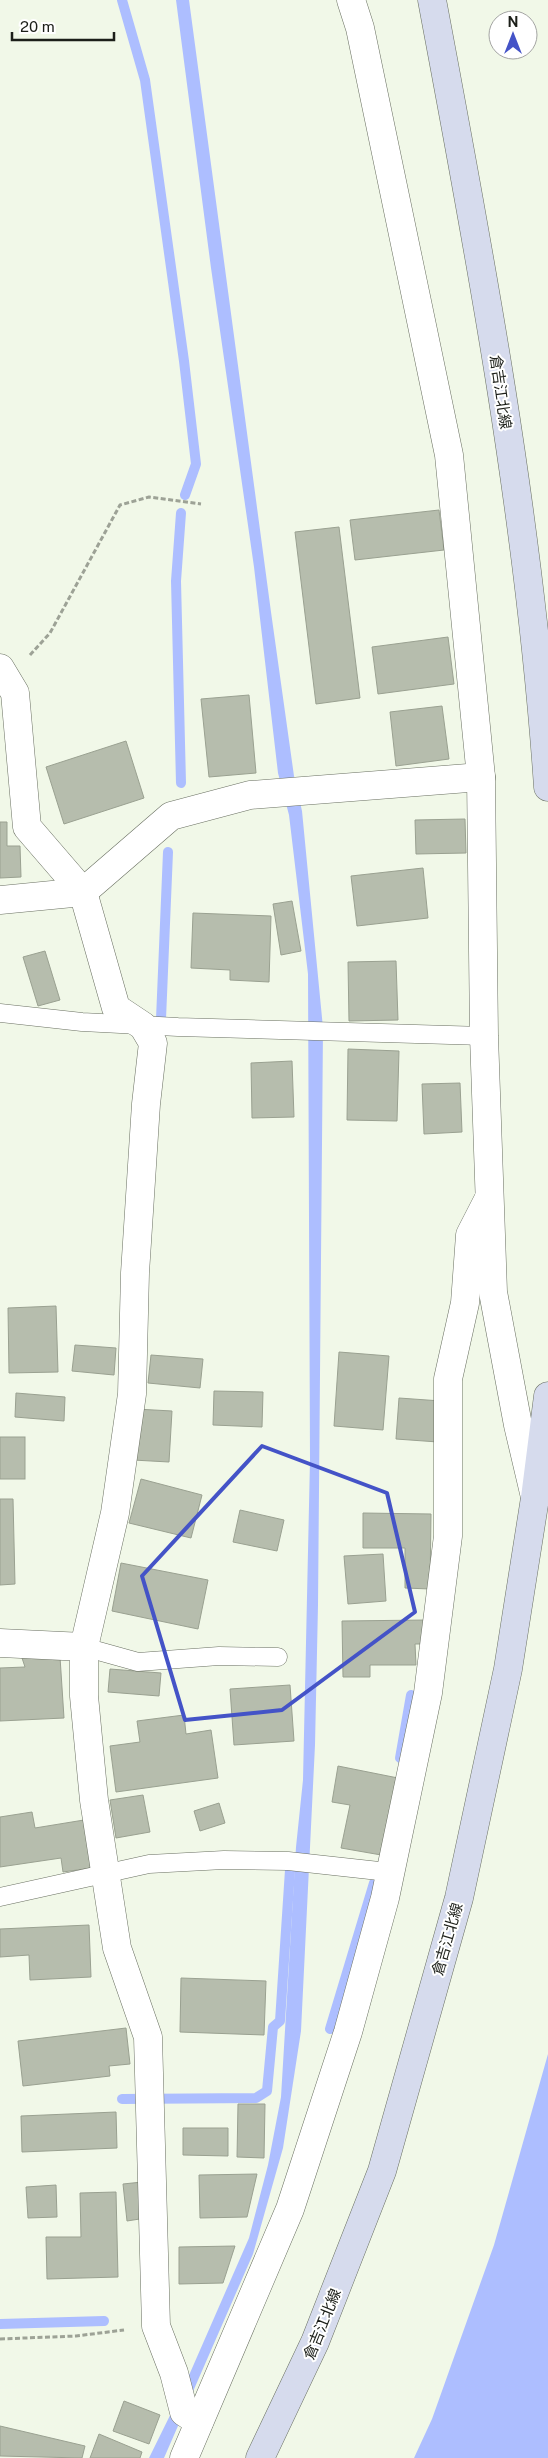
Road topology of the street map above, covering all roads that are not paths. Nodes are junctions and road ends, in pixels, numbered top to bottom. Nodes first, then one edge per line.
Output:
1 (351, 0) edge
2 (432, 0) edge
3 (12, 664) edge
4 (481, 777) junction
5 (548, 787) edge
6 (83, 892) junction
7 (0, 900) edge
8 (0, 1012) edge
9 (143, 1026) junction
10 (484, 1036) junction
11 (490, 1194) junction
12 (548, 1396) edge
13 (535, 1498) junction
14 (0, 1643) edge
15 (84, 1647) junction
16 (278, 1657) dead end
17 (379, 1871) dead end
18 (104, 1874) junction
19 (0, 1897) edge
20 (199, 2422) junction
21 (184, 2458) edge
22 (260, 2458) edge

1 - 4 street
2 - 5 main road, 倉吉江北線
3 - 6 street
4 - 6 street
4 - 10 street
6 - 7 street
6 - 9 street
8 - 9 lane
9 - 10 lane
9 - 15 street
10 - 11 street
11 - 13 street
11 - 20 street
12 - 13 main road, 倉吉江北線
13 - 22 main road, 倉吉江北線
14 - 15 street
15 - 16 lane
15 - 18 street
17 - 18 lane
18 - 19 lane
18 - 20 street
20 - 21 street

